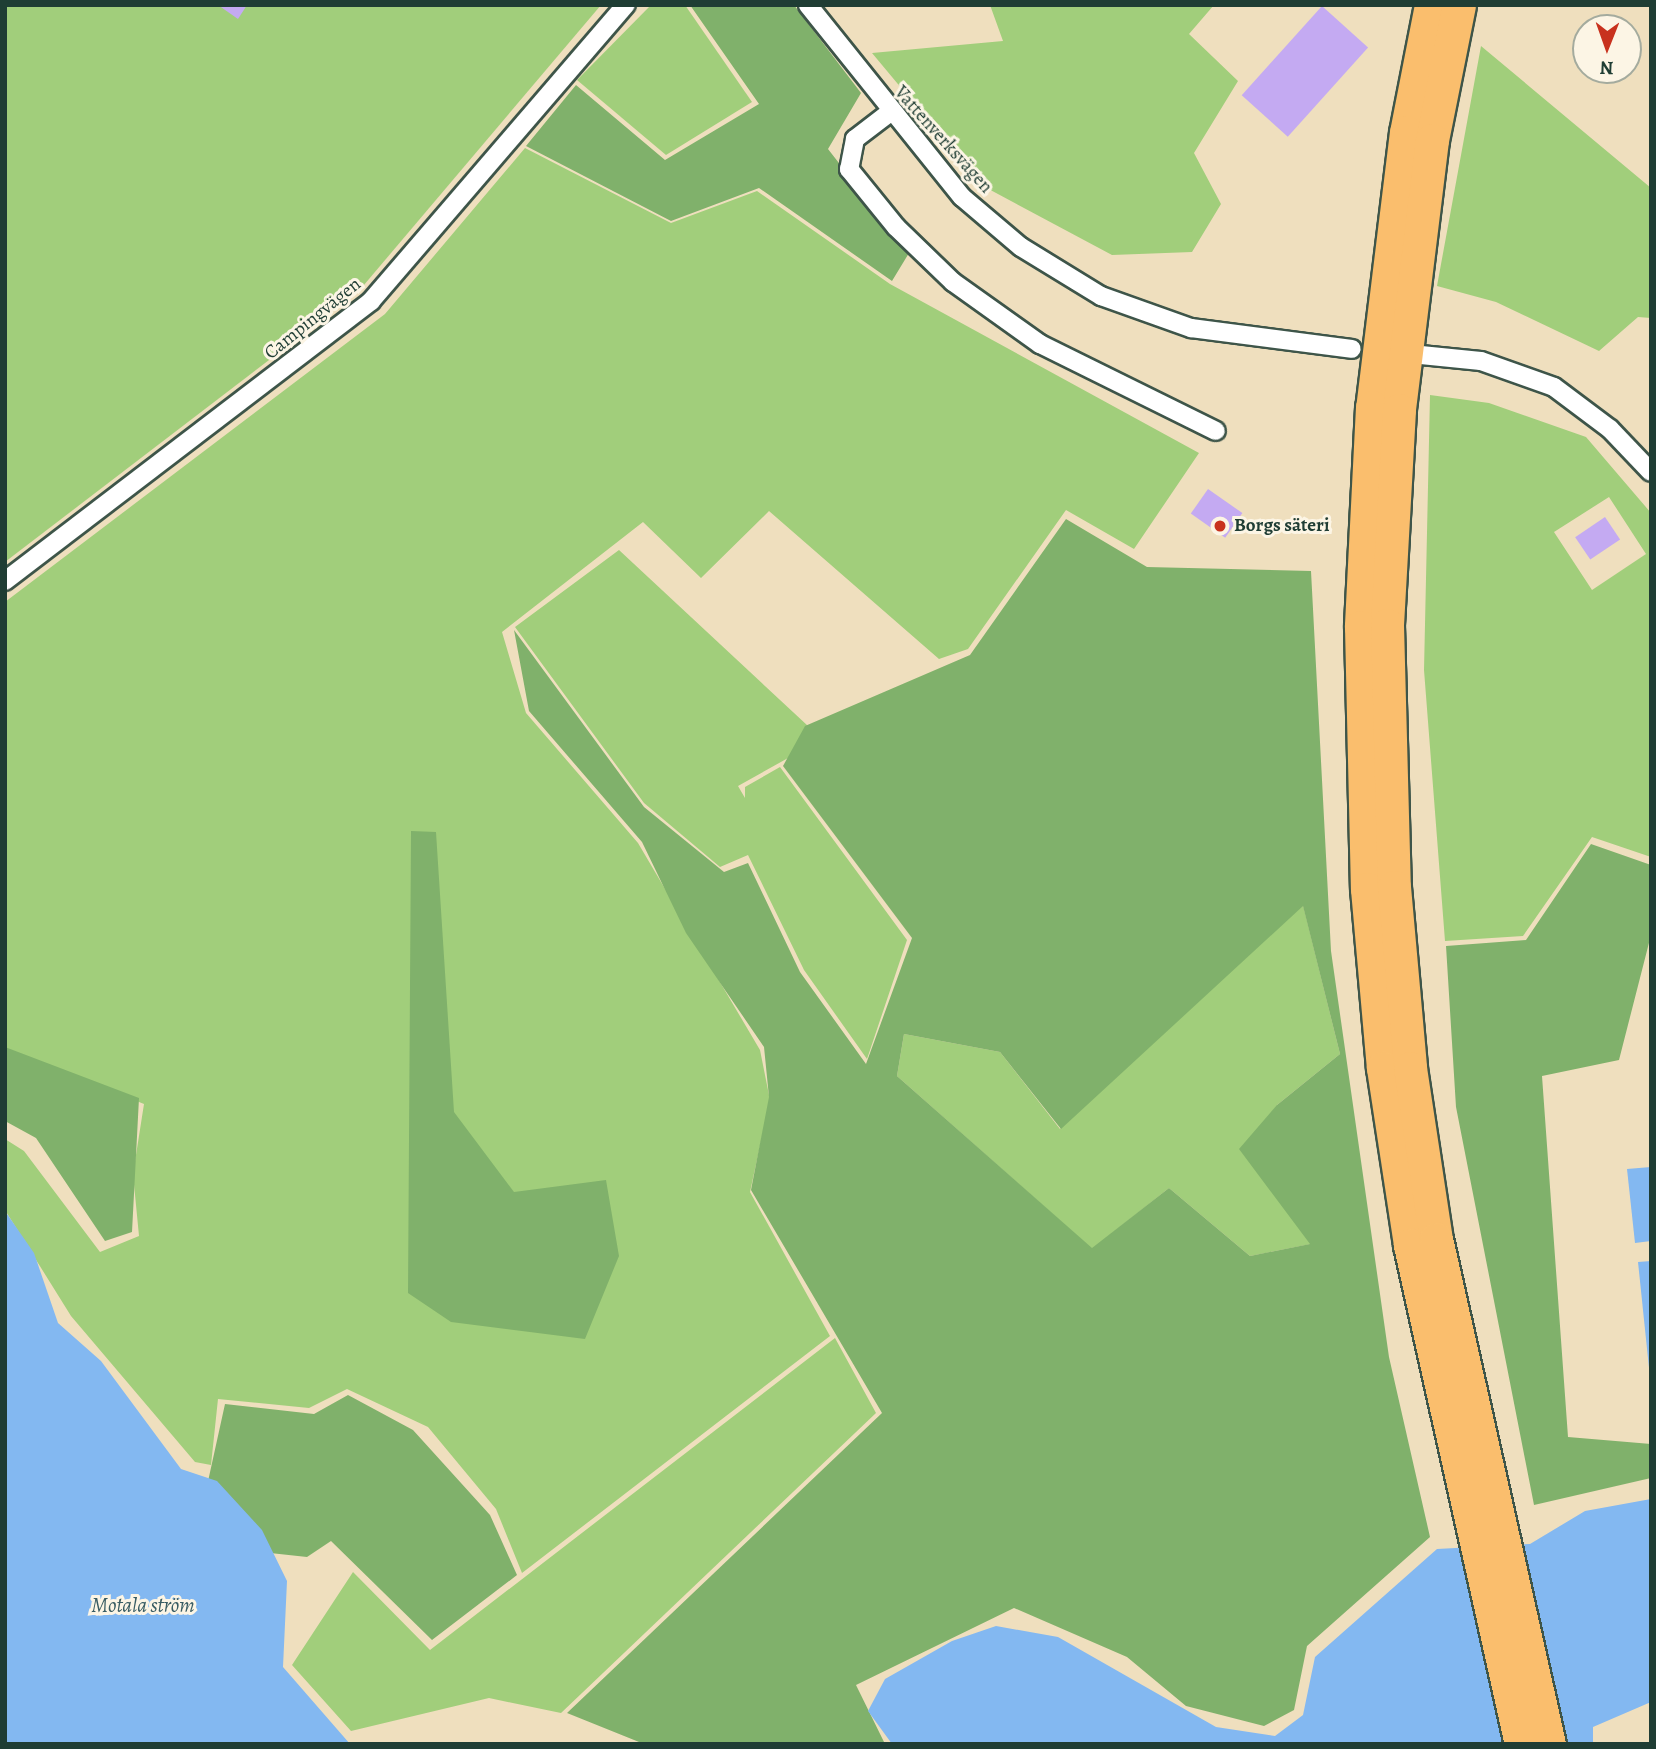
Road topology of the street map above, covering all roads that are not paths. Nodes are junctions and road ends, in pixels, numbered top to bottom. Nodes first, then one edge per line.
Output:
1 (626, 5) edge
2 (808, 5) edge
3 (1431, 5) edge
4 (1459, 5) edge
5 (889, 113) junction
6 (1352, 348) dead end
7 (1421, 355) dead end
8 (1216, 431) dead end
9 (1651, 472) edge
10 (5, 581) edge
11 (1479, 1498) junction
12 (1521, 1744) edge
13 (1549, 1744) edge

1 - 10 street, Campingvägen
2 - 5 street, Vattenverksvägen
3 - 11 highway
4 - 11 highway
5 - 6 street, Vattenverksvägen
5 - 8 street
7 - 9 street
11 - 12 highway
11 - 13 highway

